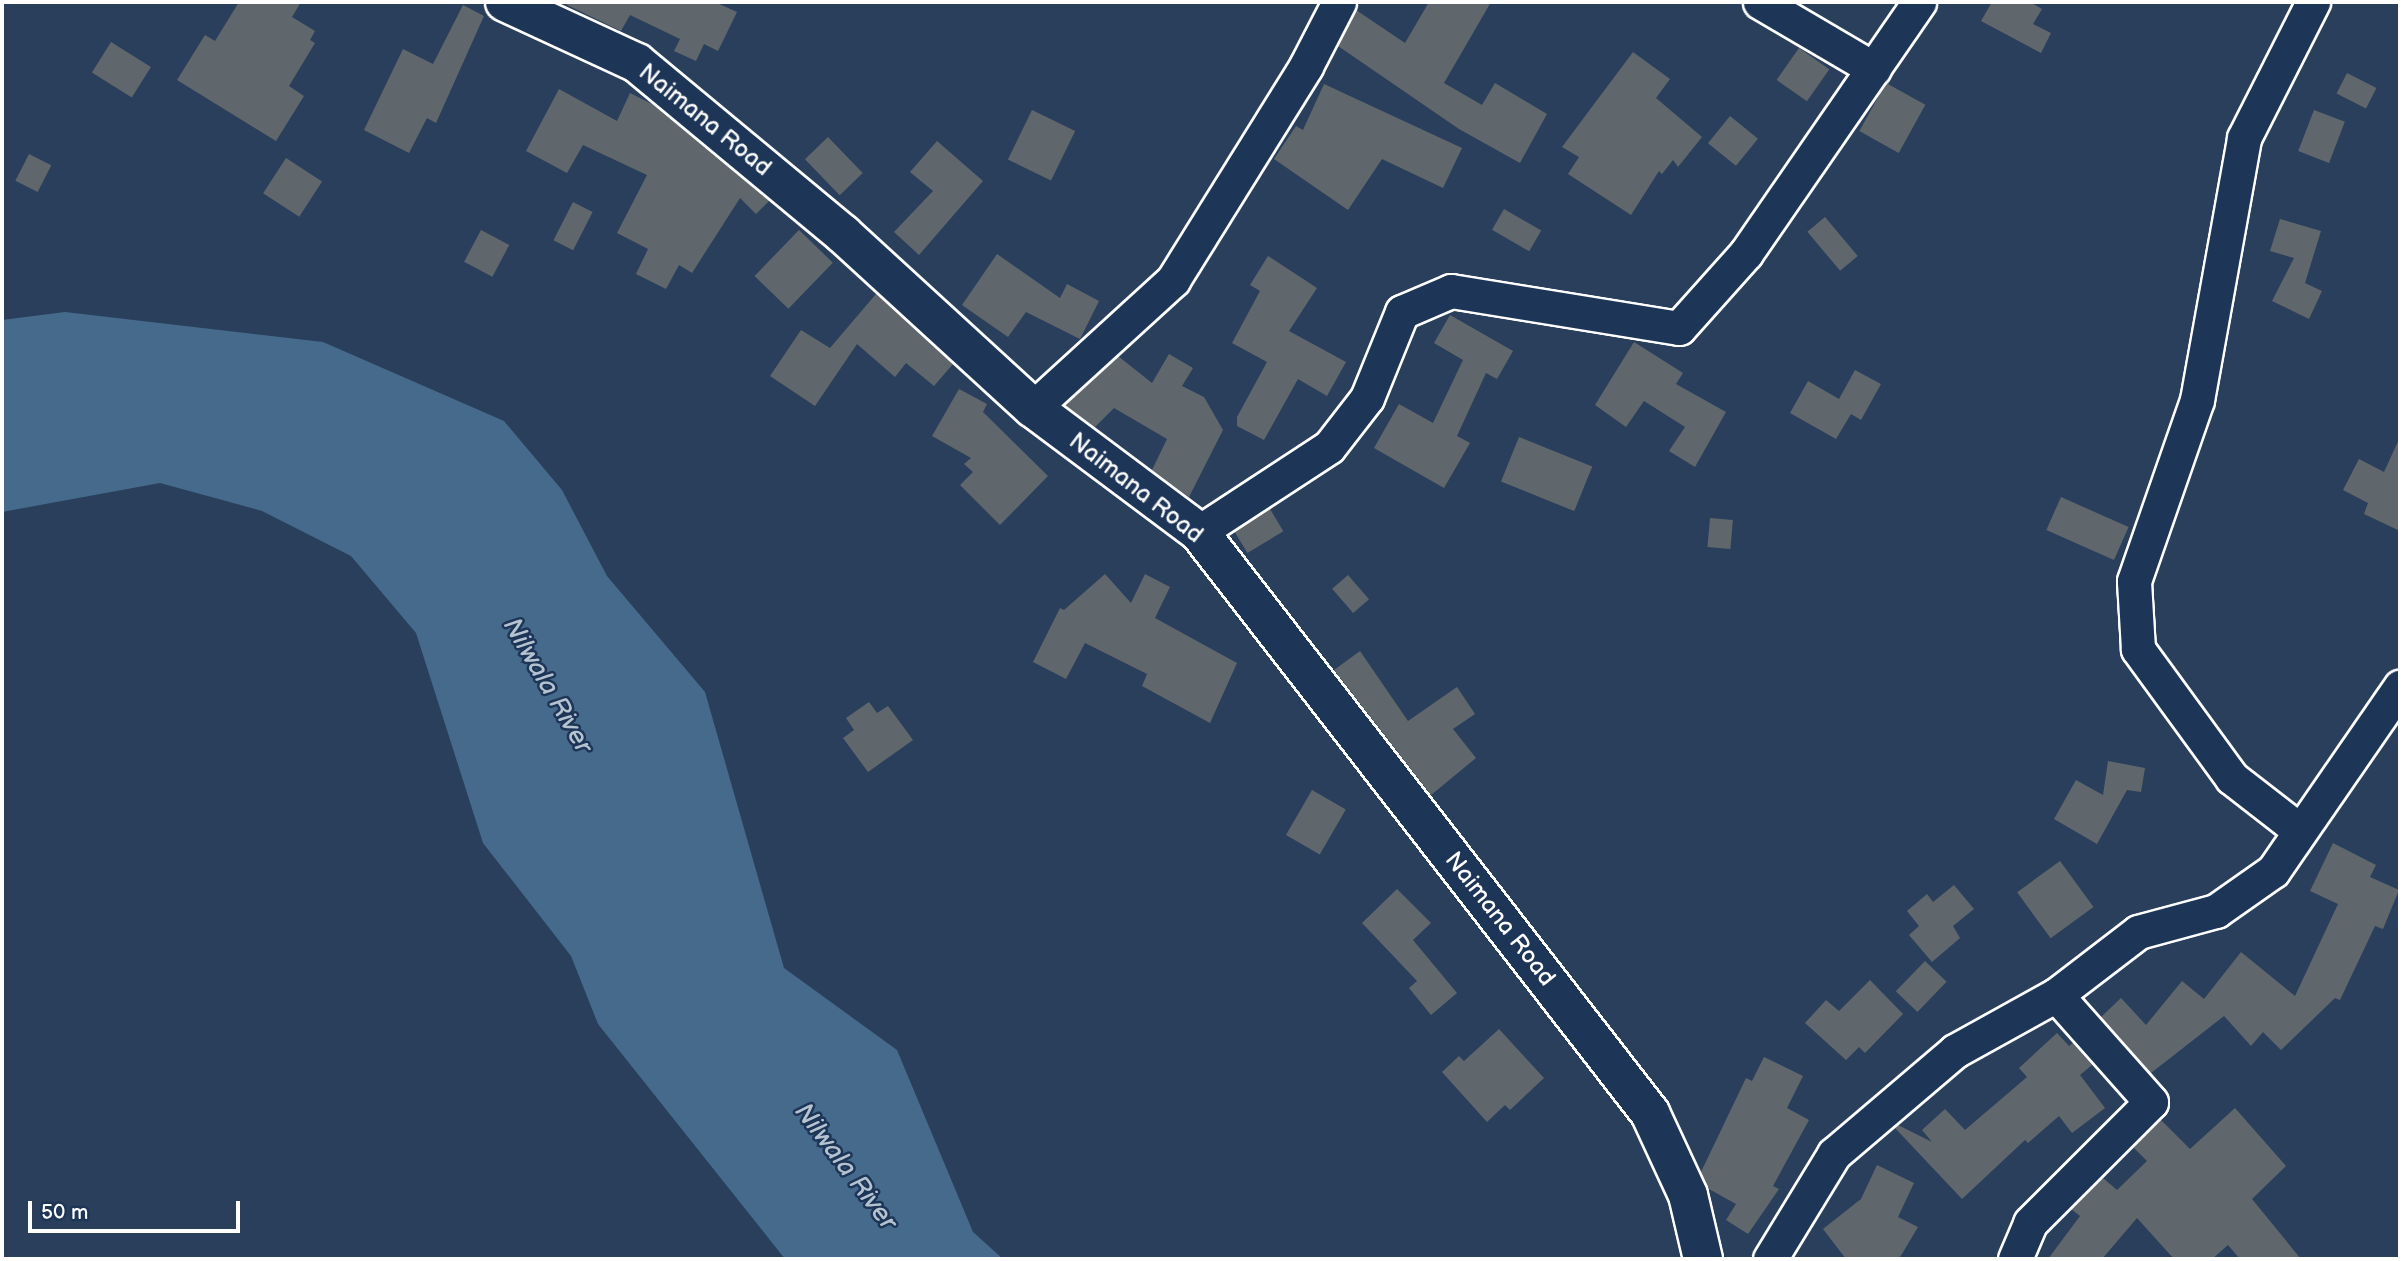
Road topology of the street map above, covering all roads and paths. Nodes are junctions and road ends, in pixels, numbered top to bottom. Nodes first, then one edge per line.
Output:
1 (505, 2) edge
2 (1339, 2) edge
3 (1760, 2) edge
4 (1919, 2) edge
5 (2312, 2) edge
6 (1874, 69) junction
7 (1033, 408) junction
8 (1199, 532) junction
9 (2400, 687) edge
10 (2299, 830) junction
11 (2056, 995) junction
12 (1703, 1259) edge
13 (1770, 1259) edge
14 (2015, 1259) edge

1 - 7 street, Naimana Road
2 - 7 street
3 - 6 street
4 - 6 street
5 - 10 street
6 - 8 street
7 - 8 street, Naimana Road
8 - 12 street, Naimana Road
9 - 10 street
10 - 11 street
11 - 13 street
11 - 14 street

